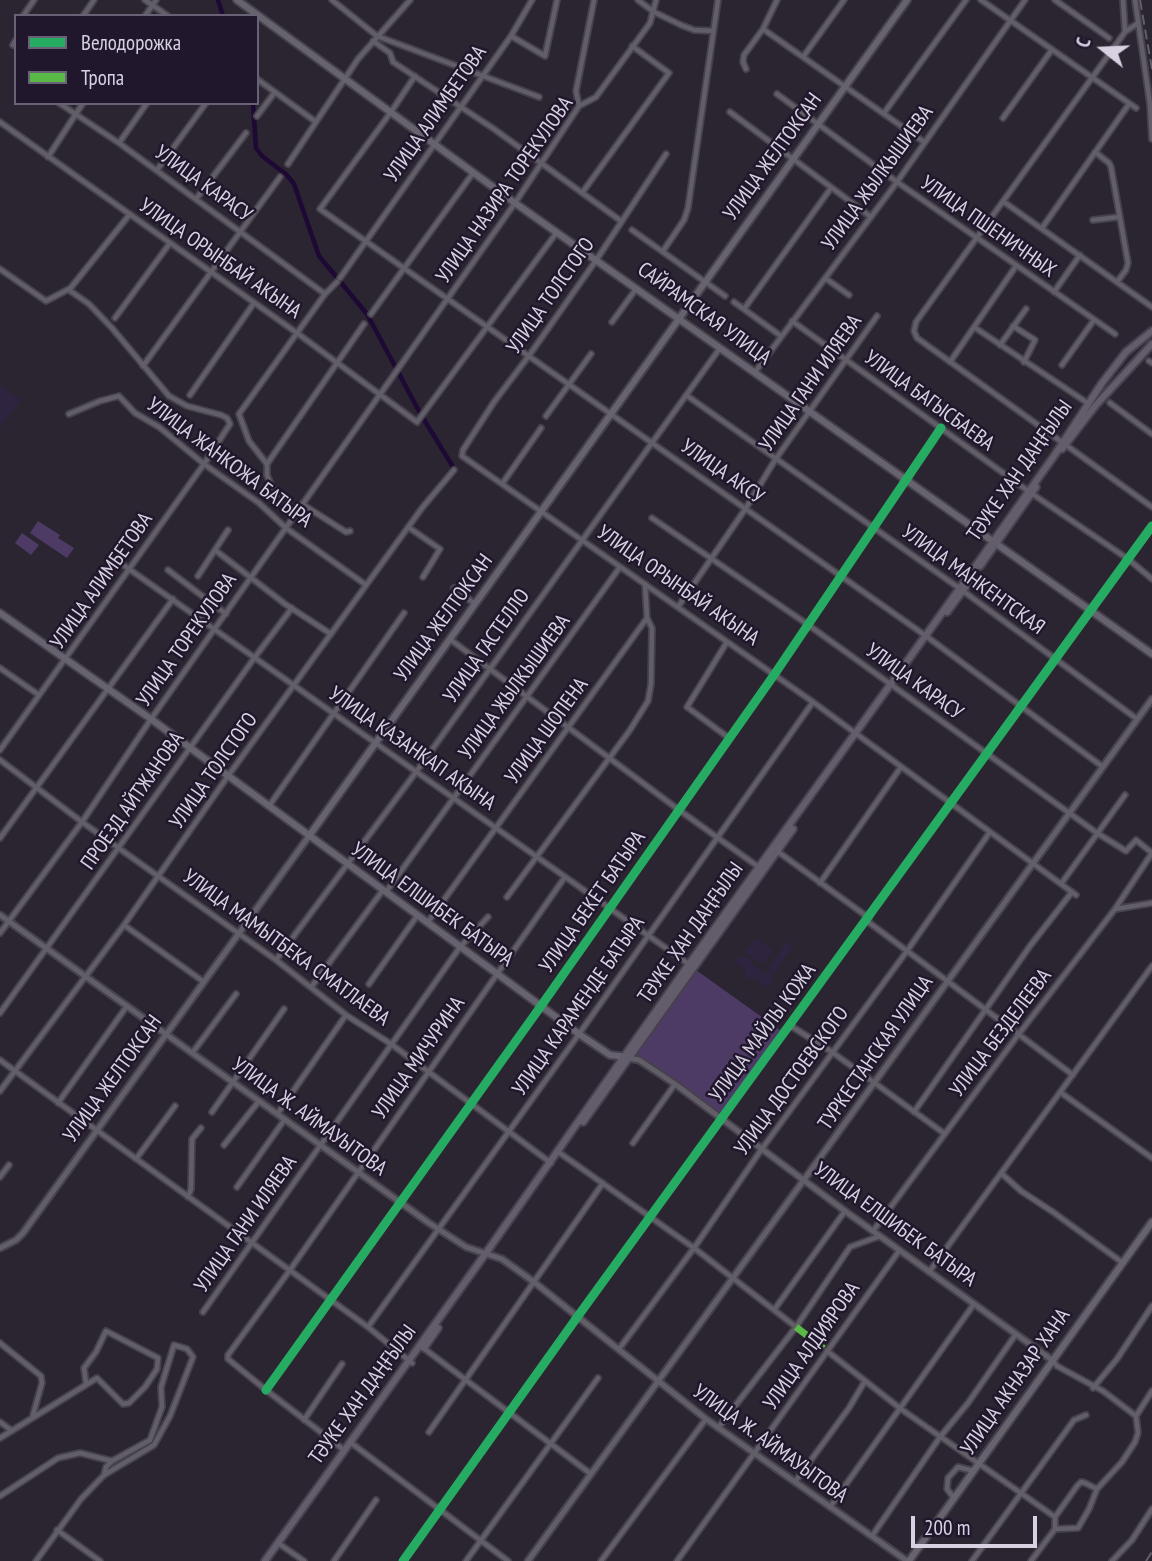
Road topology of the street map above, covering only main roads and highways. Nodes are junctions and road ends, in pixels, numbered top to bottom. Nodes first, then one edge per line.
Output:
1 (237, 0) edge
2 (907, 0) edge
3 (256, 14) edge
4 (259, 16) edge
5 (679, 318) junction
6 (1152, 331) edge
7 (1152, 344) edge
8 (1066, 442) junction
9 (994, 542) junction
10 (0, 612) edge
11 (1152, 654) edge
12 (309, 836) junction
13 (626, 1057) junction
14 (1152, 1222) edge
15 (351, 1443) junction
16 (280, 1544) junction
17 (267, 1561) edge
18 (908, 1561) edge

1 - 3 main road, САЙРАМСКАЯ УЛИЦА
2 - 5 main road, УЛИЦА ЖЕЛТОКСАН
4 - 5 main road, САЙРАМСКАЯ УЛИЦА
5 - 9 main road, САЙРАМСКАЯ УЛИЦА
5 - 12 main road, УЛИЦА ЖЕЛТОКСАН
6 - 8 main road, ТӘУКЕ ХАН ДАҢҒЫЛЫ
7 - 8 main road, ТӘУКЕ ХАН ДАҢҒЫЛЫ
8 - 9 main road, ТӘУКЕ ХАН ДАҢҒЫЛЫ
9 - 11 main road, САЙРАМСКАЯ УЛИЦА
9 - 13 main road, ТӘУКЕ ХАН ДАҢҒЫЛЫ
10 - 12 main road, УЛИЦА ЕЛШИБЕК БАТЫРА
12 - 13 main road, УЛИЦА ЕЛШИБЕК БАТЫРА
13 - 15 main road, ТӘУКЕ ХАН ДАҢҒЫЛЫ
14 - 18 main road, УЛИЦА АКНАЗАР ХАНА
15 - 16 main road, ТӘУКЕ ХАН ДАҢҒЫЛЫ
15 - 16 main road, ТӘУКЕ ХАН ДАҢҒЫЛЫ
16 - 17 main road, ТӘУКЕ ХАН ДАҢҒЫЛЫ

